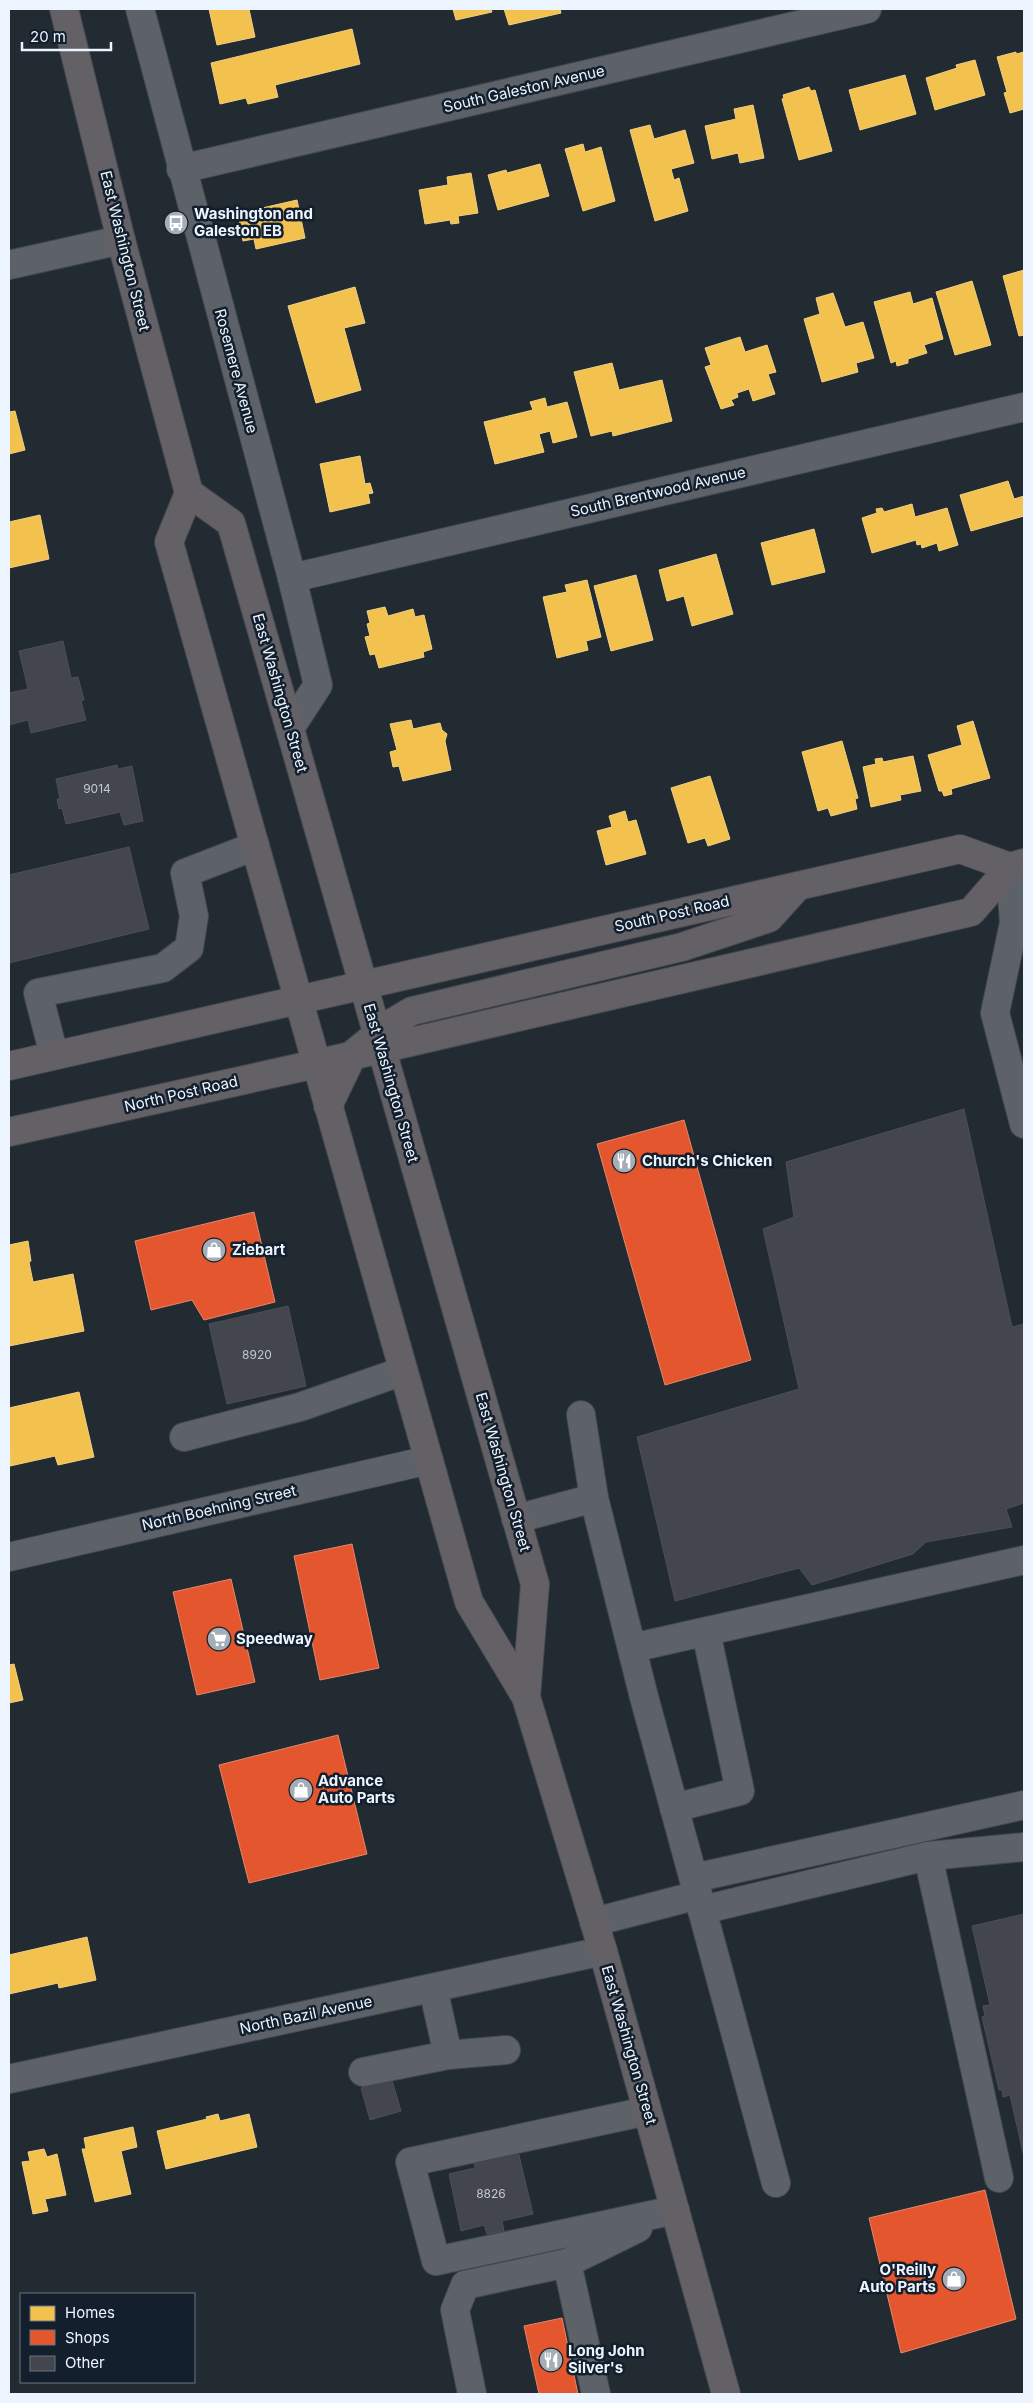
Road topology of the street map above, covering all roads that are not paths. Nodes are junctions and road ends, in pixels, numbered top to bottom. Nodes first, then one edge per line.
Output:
1 (64, 9) edge
2 (140, 9) edge
3 (867, 9) edge
4 (181, 169) junction
5 (121, 240) junction
6 (9, 265) edge
7 (1024, 407) edge
8 (189, 494) junction
9 (292, 578) junction
10 (290, 728) junction
11 (255, 846) junction
12 (1017, 865) edge
13 (798, 886) junction
14 (362, 984) junction
15 (298, 998) junction
16 (378, 1041) junction
17 (352, 1054) junction
18 (54, 1055) junction
19 (316, 1064) junction
20 (9, 1066) edge
21 (328, 1106) junction
22 (1024, 1124) edge
23 (9, 1132) edge
24 (403, 1371) junction
25 (581, 1414) dead end
26 (184, 1438) dead end
27 (429, 1460) junction
28 (594, 1498) junction
29 (516, 1519) junction
30 (9, 1557) edge
31 (1024, 1560) edge
32 (706, 1632) junction
33 (632, 1648) junction
34 (526, 1696) junction
35 (1024, 1805) edge
36 (674, 1808) junction
37 (1024, 1847) edge
38 (928, 1856) junction
39 (698, 1894) junction
40 (594, 1922) junction
41 (603, 1951) junction
42 (433, 1988) junction
43 (506, 2050) dead end
44 (448, 2055) junction
45 (363, 2072) dead end
46 (9, 2079) edge
47 (647, 2111) junction
48 (999, 2178) dead end
49 (776, 2183) dead end
50 (675, 2210) junction
51 (568, 2262) junction
52 (472, 2394) edge
53 (596, 2394) edge
54 (726, 2394) edge

1 - 5 main road, East Washington Street
2 - 4 street, Rosemere Avenue
3 - 4 street, South Galeston Avenue
4 - 9 street, Rosemere Avenue
5 - 6 street
5 - 8 main road, East Washington Street
7 - 9 street, South Brentwood Avenue
8 - 10 main road, East Washington Street
8 - 11 main road, East Washington Street
9 - 10 street, Rosemere Avenue
10 - 14 main road, East Washington Street
11 - 15 main road, East Washington Street
11 - 18 street
12 - 13 main road, South Post Road
12 - 16 main road
12 - 22 street
13 - 14 main road, South Post Road
13 - 16 main road
14 - 15 main road, South Post Road
14 - 16 main road, East Washington Street
15 - 18 main road
15 - 19 main road, East Washington Street
16 - 17 main road
16 - 29 main road, East Washington Street
17 - 19 main road, North Post Road
17 - 21 main road
18 - 20 main road
19 - 21 main road, East Washington Street
19 - 23 main road, North Post Road
21 - 24 main road, East Washington Street
24 - 26 street
24 - 27 main road, East Washington Street
25 - 28 street
27 - 30 street, North Boehning Street
27 - 34 main road, East Washington Street
28 - 29 street
28 - 33 street
29 - 34 main road, East Washington Street
31 - 32 street
32 - 33 street
32 - 36 street
33 - 36 street
34 - 40 main road, East Washington Street
35 - 39 street
36 - 39 street
37 - 38 street
38 - 39 street
38 - 48 street
39 - 40 street
39 - 49 street
40 - 41 main road, East Washington Street
41 - 42 street, North Bazil Avenue
41 - 47 main road, East Washington Street
42 - 44 street
42 - 46 street, North Bazil Avenue
43 - 44 street
44 - 45 street
47 - 50 main road, East Washington Street
47 - 50 street
50 - 51 street
50 - 54 main road, East Washington Street
51 - 52 street
51 - 53 street

